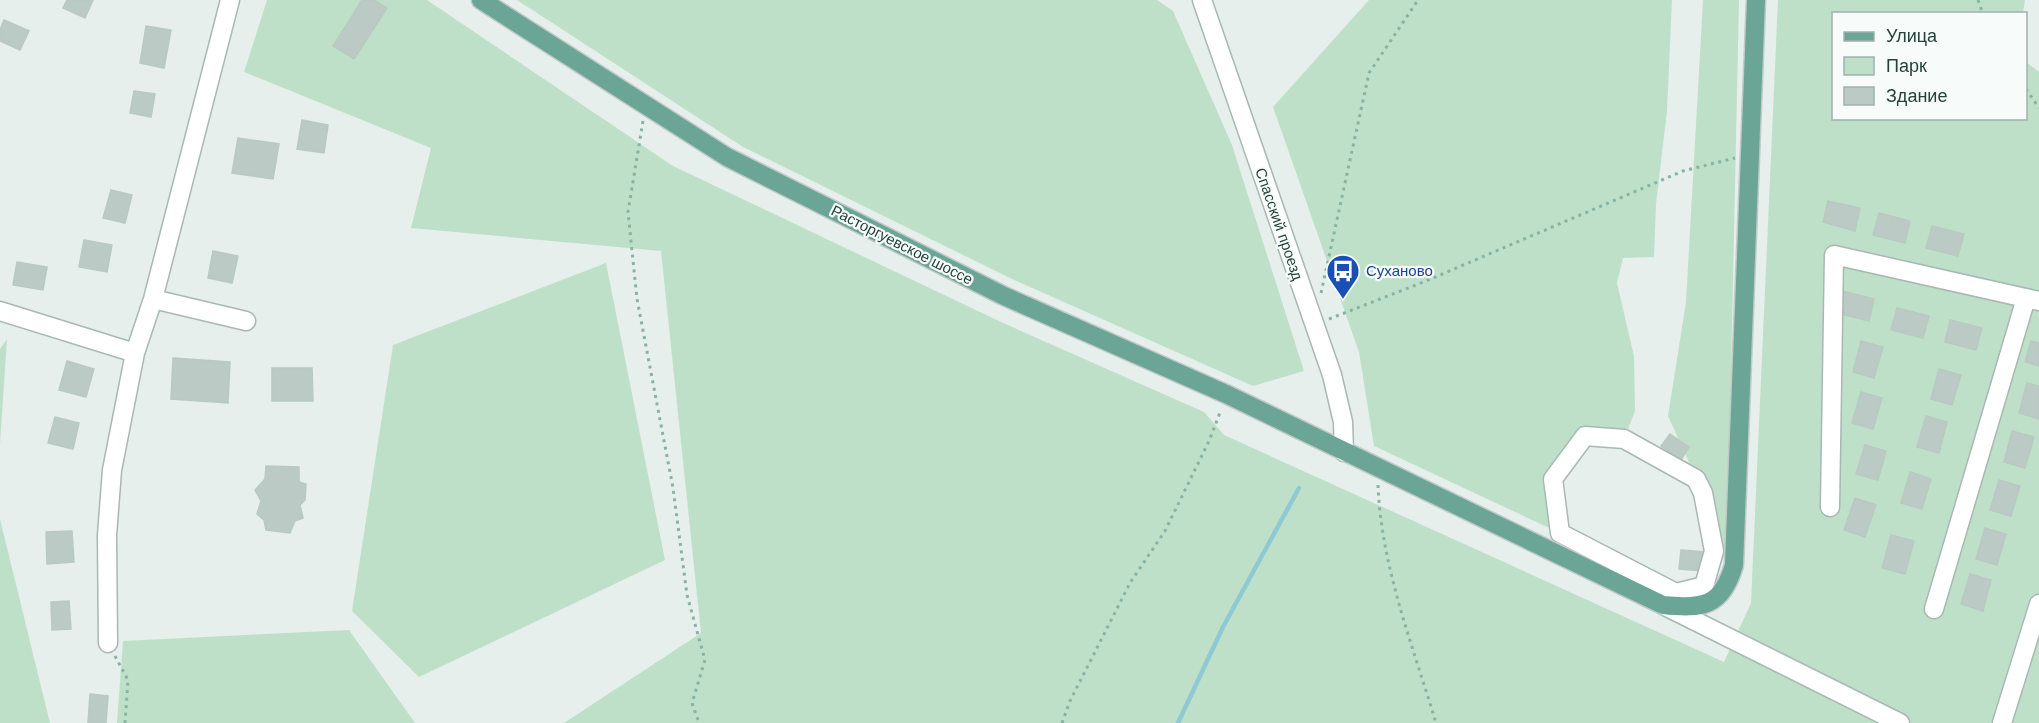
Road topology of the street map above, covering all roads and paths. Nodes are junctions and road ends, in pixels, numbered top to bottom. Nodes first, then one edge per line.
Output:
1 (230, 0) edge
2 (481, 0) edge
3 (1202, 0) edge
4 (1418, 0) edge
5 (1756, 0) edge
6 (2027, 92) edge
7 (645, 105) junction
8 (2039, 108) edge
9 (1749, 154) junction
10 (153, 299) junction
11 (2032, 300) edge
12 (0, 311) edge
13 (246, 321) dead end
14 (1314, 325) junction
15 (135, 353) junction
16 (1226, 394) junction
17 (1344, 452) junction
18 (1378, 469) junction
19 (1830, 507) dead end
20 (1704, 586) joint
21 (1663, 604) junction
22 (2039, 604) edge
23 (1934, 609) dead end
24 (108, 643) joint
25 (126, 723) edge
26 (699, 723) edge
27 (1062, 723) edge
28 (1436, 723) edge
29 (1900, 723) edge
30 (2002, 723) edge

1 - 10 street
2 - 7 main road, Расторгуевское шоссе
3 - 14 street, Спасский проезд
4 - 14 path
5 - 9 main road
6 - 8 path
7 - 16 main road, Расторгуевское шоссе
7 - 26 path
9 - 14 path
9 - 21 main road
10 - 13 street
10 - 15 street
11 - 19 street
11 - 23 street
12 - 15 street
14 - 17 street, Спасский проезд
15 - 24 street
16 - 17 main road, Расторгуевское шоссе
16 - 27 path
17 - 18 main road, Расторгуевское шоссе
18 - 21 main road, Расторгуевское шоссе
18 - 28 path
20 - 20 street
21 - 29 street
22 - 30 street
24 - 25 path

